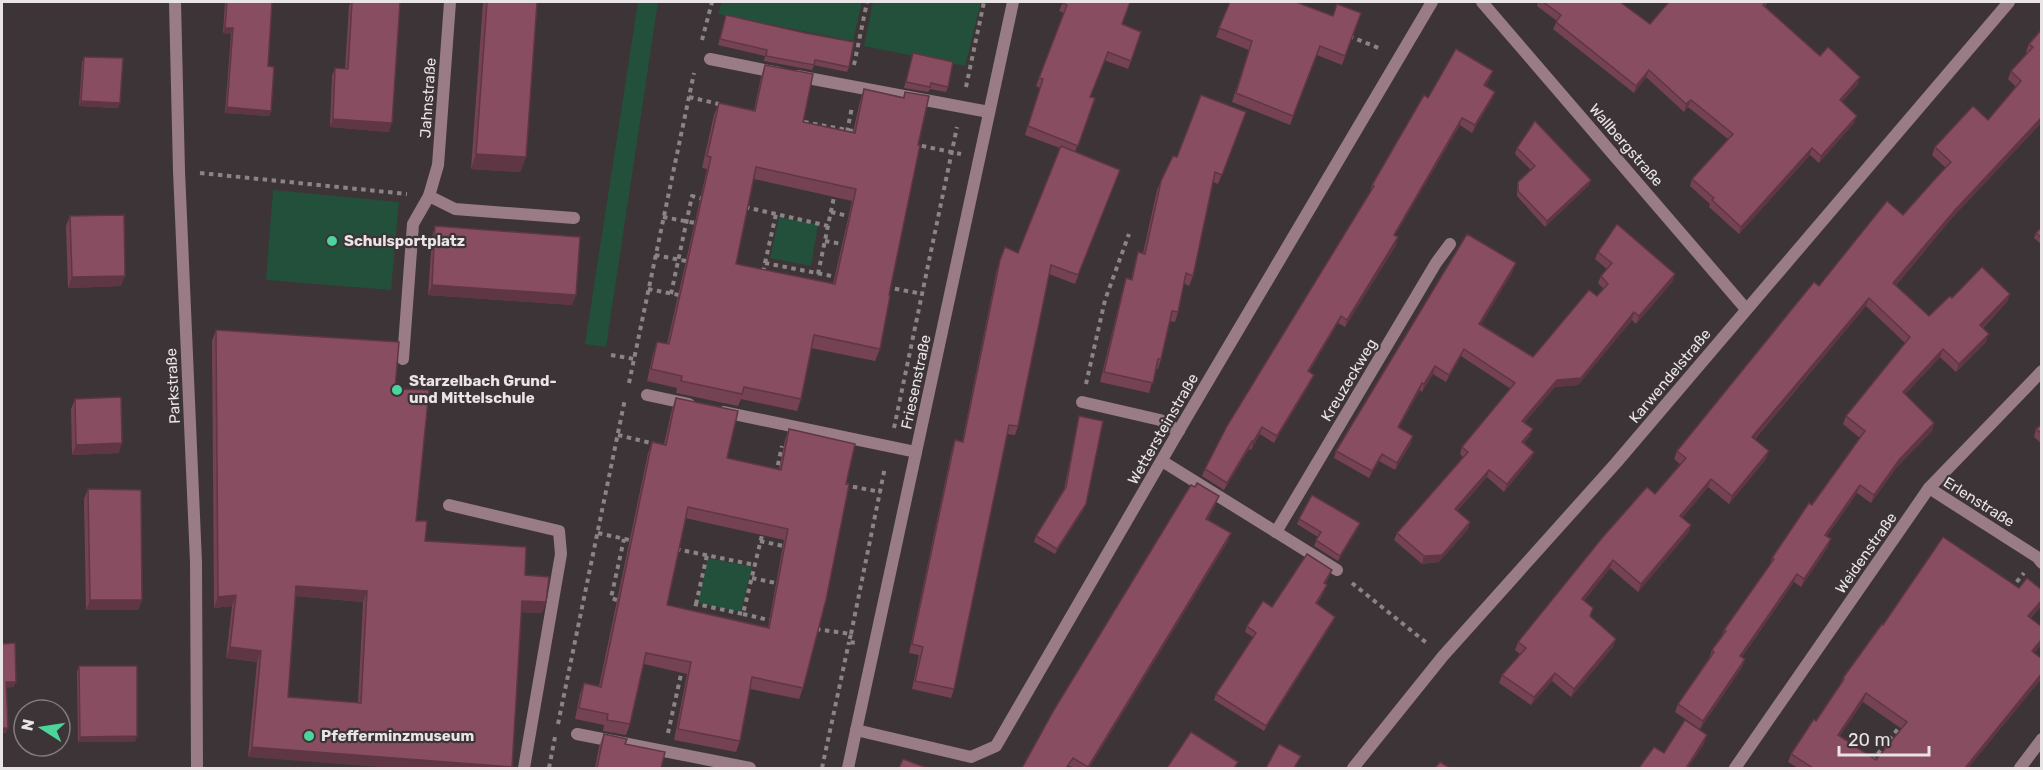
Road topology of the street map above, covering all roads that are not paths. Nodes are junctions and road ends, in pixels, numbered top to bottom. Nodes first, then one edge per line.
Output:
1 (175, 2) edge
2 (450, 2) edge
3 (1013, 2) edge
4 (1432, 2) edge
5 (1482, 2) edge
6 (2009, 2) edge
7 (710, 59) dead end
8 (989, 112) junction
9 (429, 196) junction
10 (574, 218) dead end
11 (1450, 244) dead end
12 (1746, 309) junction
13 (403, 359) dead end
14 (2042, 371) edge
15 (647, 395) dead end
16 (1082, 402) road end
17 (1179, 431) junction
18 (916, 452) junction
19 (1162, 461) junction
20 (1929, 488) junction
21 (449, 505) dead end
22 (1276, 532) junction
23 (2039, 560) edge
24 (1337, 570) road end
25 (856, 730) junction
26 (577, 734) dead end
27 (2042, 739) edge
28 (197, 768) edge
29 (524, 768) edge
30 (750, 768) edge
31 (848, 768) edge
32 (1353, 768) edge
33 (1735, 768) edge
34 (2020, 768) edge

1 - 28 street, Parkstraße
2 - 9 street, Jahnstraße
3 - 8 street, Friesenstraße
4 - 17 street, Wettersteinstraße
5 - 12 street, Wallbergstraße
6 - 12 street, Karwendelstraße
7 - 8 street
8 - 18 street, Friesenstraße
9 - 10 street
9 - 13 street, Jahnstraße
11 - 22 street, Kreuzeckweg
12 - 32 street, Karwendelstraße
14 - 20 street, Weidenstraße
15 - 18 street
16 - 17 street
17 - 19 street, Wettersteinstraße
18 - 25 street, Friesenstraße
19 - 22 street
19 - 25 street, Wettersteinstraße
20 - 23 street, Erlenstraße
20 - 33 street, Weidenstraße
21 - 29 street
22 - 24 street
25 - 31 street, Friesenstraße
26 - 30 street
27 - 34 street

